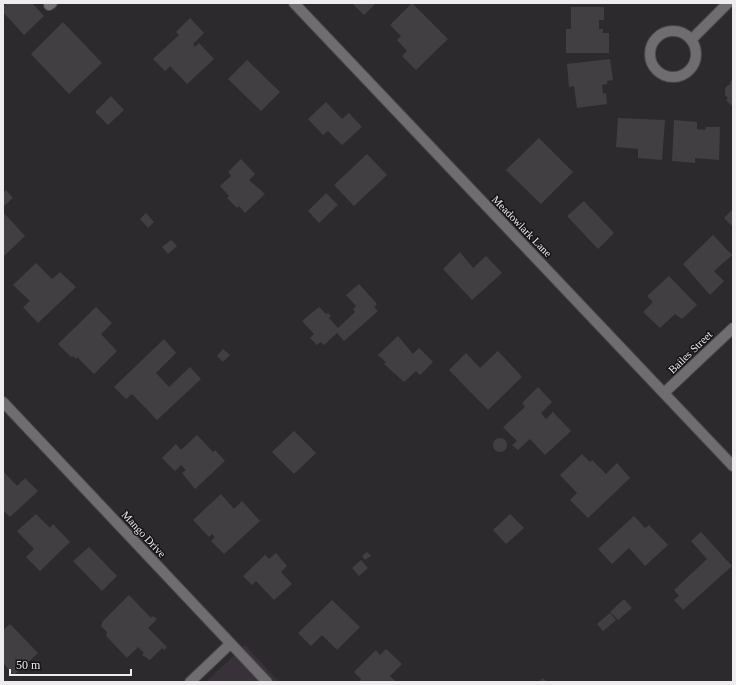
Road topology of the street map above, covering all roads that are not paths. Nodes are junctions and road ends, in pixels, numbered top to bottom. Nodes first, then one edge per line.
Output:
1 (294, 3) edge
2 (728, 3) edge
3 (691, 40) junction
4 (733, 328) edge
5 (664, 394) junction
6 (3, 402) edge
7 (733, 466) edge
8 (230, 644) junction
9 (190, 682) edge
10 (267, 682) edge

1 - 5 street, Meadowlark Lane
2 - 3 street
3 - 3 street
4 - 5 street, Bailes Street
5 - 7 street, Meadowlark Lane
6 - 8 street, Mango Drive
8 - 9 street
8 - 10 street, Mango Drive

